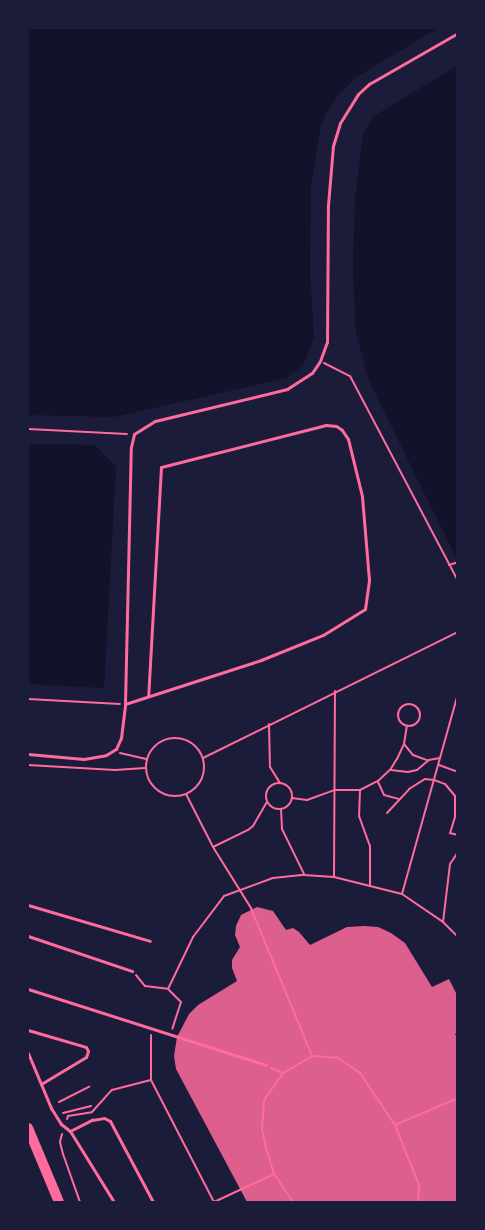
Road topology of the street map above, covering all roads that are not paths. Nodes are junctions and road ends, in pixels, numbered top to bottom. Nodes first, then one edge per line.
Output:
1 (458, 33) edge
2 (148, 696) junction
3 (125, 704) junction
4 (28, 754) edge
5 (28, 905) edge
6 (28, 936) edge
7 (150, 940) dead end
8 (132, 971) road end
9 (28, 989) edge
10 (28, 1030) edge
11 (28, 1053) edge
12 (266, 1065) road end
13 (41, 1084) junction
14 (28, 1128) edge
15 (70, 1131) junction
16 (49, 1177) junction
17 (54, 1202) edge
18 (59, 1202) edge
19 (114, 1202) edge
20 (153, 1202) edge

1 - 3 lane
2 - 2 lane
2 - 3 lane
3 - 4 lane
5 - 7 lane
6 - 8 lane
9 - 12 lane
10 - 13 lane
11 - 13 lane
13 - 15 lane
14 - 16 highway
15 - 19 lane
15 - 20 lane
16 - 17 highway
16 - 18 highway

